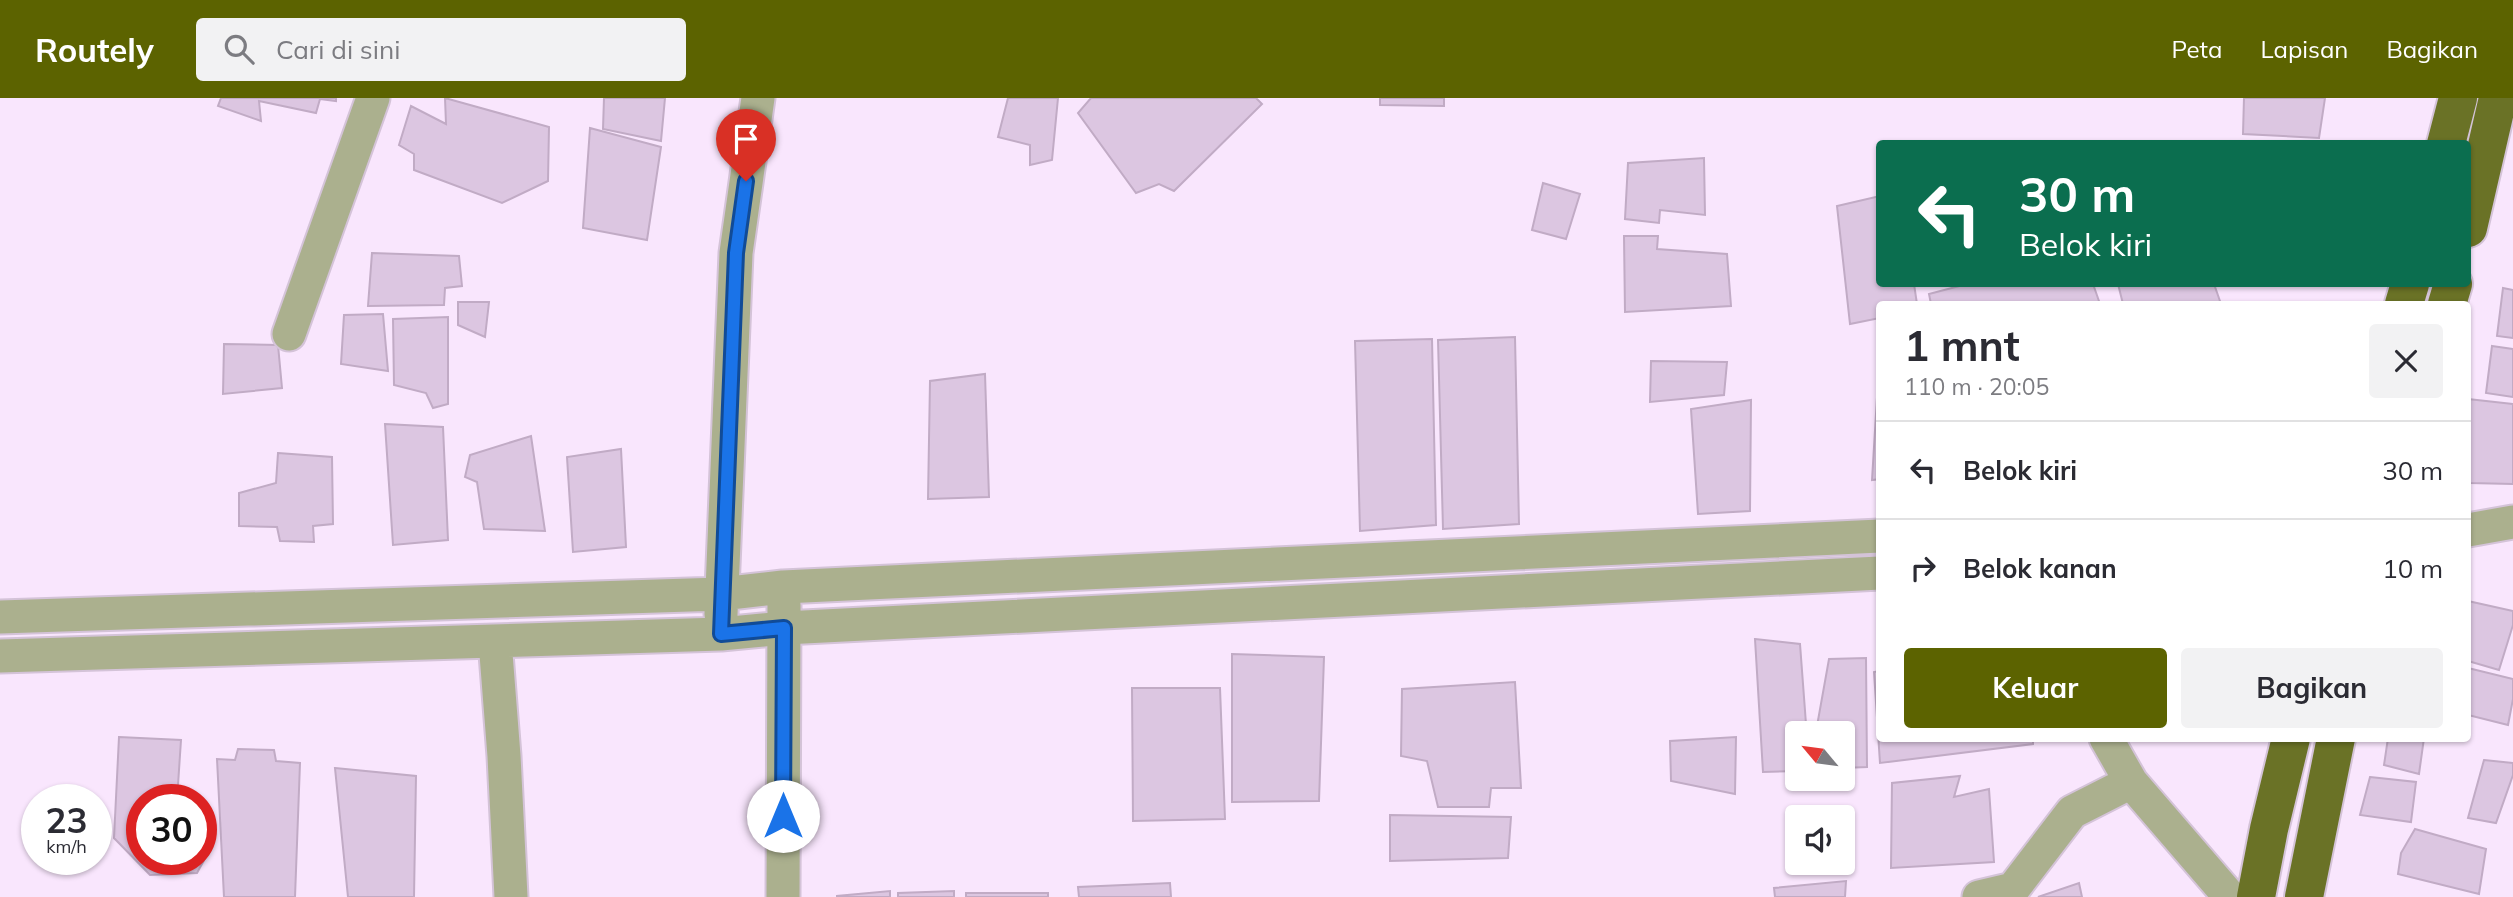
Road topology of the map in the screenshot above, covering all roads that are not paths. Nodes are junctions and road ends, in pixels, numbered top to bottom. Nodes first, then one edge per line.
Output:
1 (373, 98) edge
2 (758, 98) edge
3 (2458, 98) edge
4 (2498, 98) edge
5 (2447, 140) edge
6 (2471, 215) edge
7 (289, 334) dead end
8 (2513, 522) edge
9 (2471, 529) edge
10 (1876, 536) edge
11 (1876, 573) edge
12 (783, 587) junction
13 (721, 594) junction
14 (0, 617) edge
15 (784, 628) junction
16 (721, 634) junction
17 (495, 641) junction
18 (0, 656) edge
19 (2108, 742) edge
20 (2290, 742) edge
21 (2335, 742) edge
22 (2131, 782) junction
23 (511, 897) edge
24 (783, 897) edge
25 (1979, 897) edge
26 (2230, 897) edge
27 (2256, 897) edge
28 (2304, 897) edge

1 - 7 street
2 - 13 street
3 - 5 highway
4 - 6 highway
8 - 9 street
10 - 12 street
11 - 15 street
12 - 13 street
12 - 15 street
13 - 14 street
13 - 16 street
15 - 16 street
15 - 24 street
16 - 17 street
17 - 18 street
17 - 23 street
19 - 22 street
20 - 27 highway
21 - 28 highway
22 - 25 street
22 - 26 street

